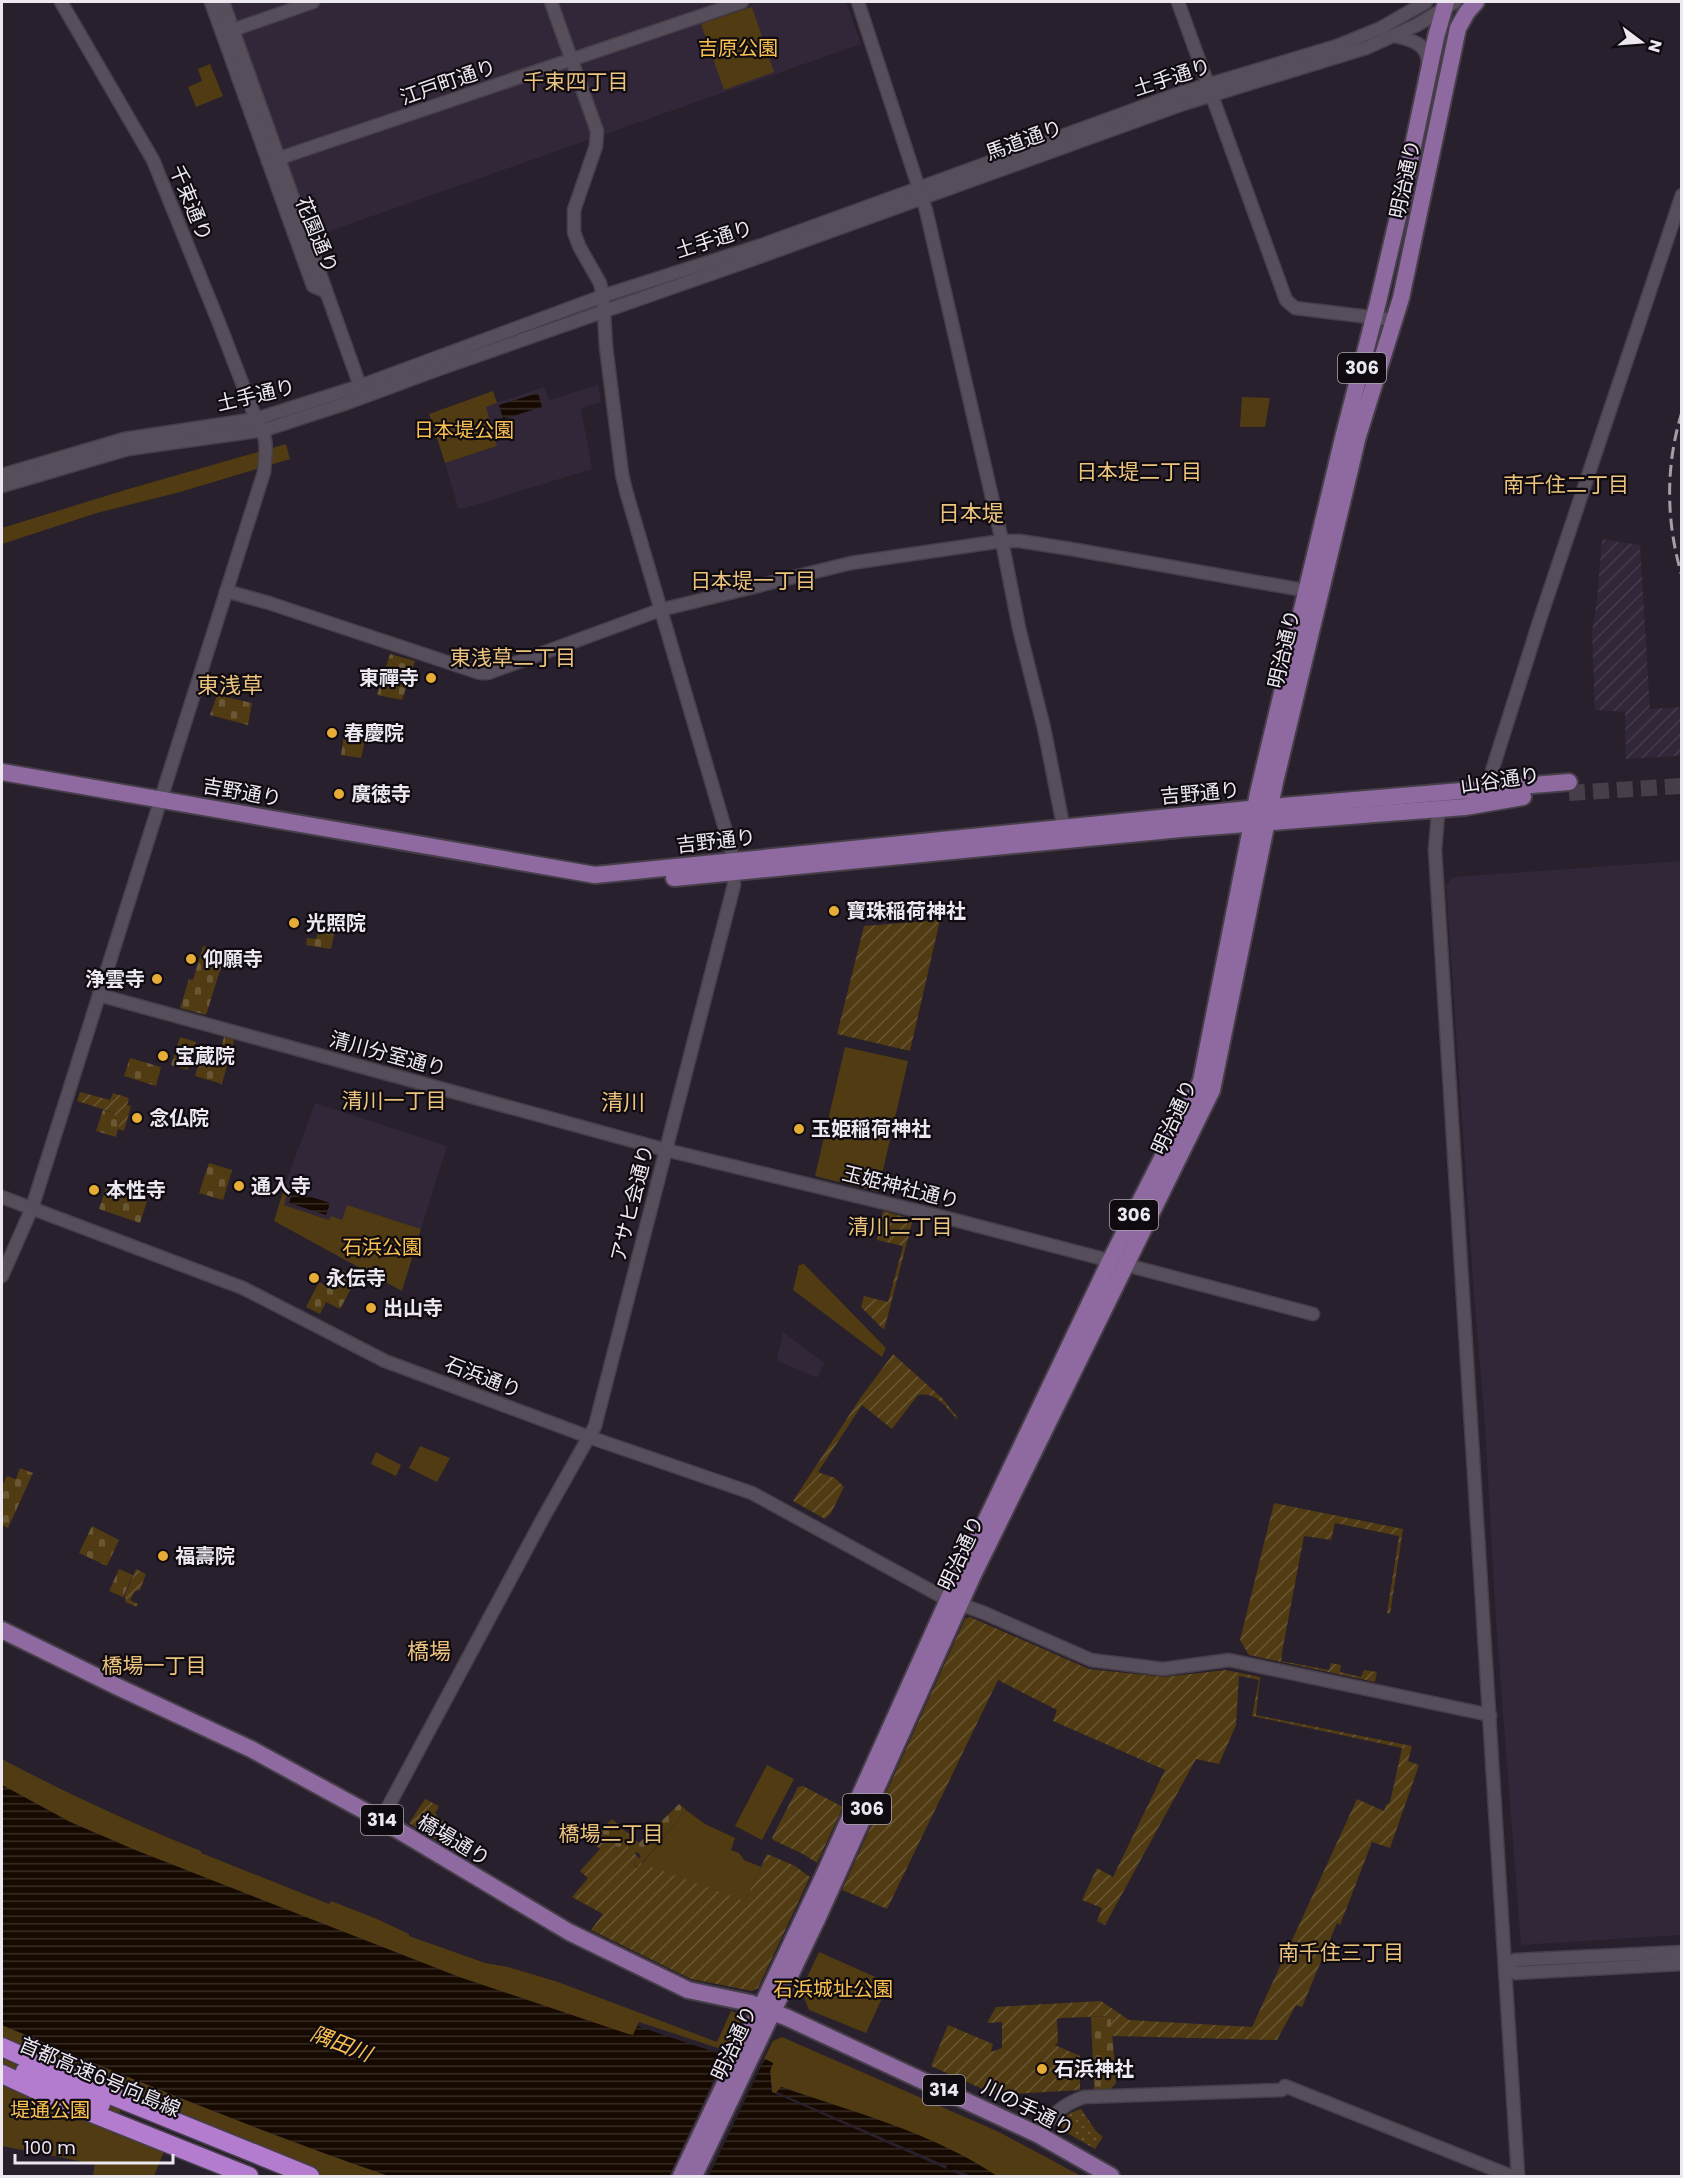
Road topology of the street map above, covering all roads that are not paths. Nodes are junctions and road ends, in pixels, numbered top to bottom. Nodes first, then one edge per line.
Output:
1 (62, 2) edge
2 (211, 2) edge
3 (223, 2) edge
4 (313, 2) edge
5 (551, 2) edge
6 (742, 2) edge
7 (858, 2) edge
8 (1178, 2) edge
9 (1426, 2) edge
10 (1476, 2) edge
11 (1448, 4) edge
12 (1381, 28) junction
13 (1458, 28) junction
14 (228, 31) junction
15 (1395, 36) junction
16 (572, 61) junction
17 (1427, 78) junction
18 (1210, 90) junction
19 (274, 160) junction
20 (921, 193) junction
21 (1682, 195) edge
22 (603, 296) junction
23 (603, 311) junction
24 (1374, 318) junction
25 (1394, 320) junction
26 (360, 386) junction
27 (260, 425) junction
28 (2, 475) edge
29 (2, 486) edge
30 (1002, 541) junction
31 (226, 591) junction
32 (1313, 592) junction
33 (660, 610) junction
34 (2, 772) edge
35 (2, 783) edge
36 (1569, 787) tunnel mouth
37 (1441, 792) junction
38 (1484, 796) junction
39 (158, 804) junction
40 (1437, 809) junction
41 (1260, 815) junction
42 (1065, 833) junction
43 (734, 866) junction
44 (99, 995) junction
45 (666, 1150) junction
46 (2, 1197) edge
47 (32, 1208) junction
48 (1118, 1263) junction
49 (2, 1276) edge
50 (1313, 1314) dead end
51 (589, 1437) junction
52 (954, 1603) junction
53 (2, 1630) edge
54 (1490, 1715) junction
55 (381, 1820) junction
56 (1682, 1952) edge
57 (1682, 1964) edge
58 (1506, 1968) junction
59 (767, 2009) junction
60 (2, 2047) edge
61 (746, 2054) junction
62 (2, 2060) edge
63 (2, 2074) edge
64 (2, 2088) edge
65 (1039, 2135) junction
66 (152, 2138) junction
67 (249, 2176) edge
68 (282, 2176) edge
69 (310, 2176) edge
70 (681, 2176) edge
71 (694, 2176) edge
72 (1111, 2176) edge
73 (1511, 2176) edge
74 (1518, 2176) edge

1 - 27 street, 千束通り
2 - 14 street, 花園通り
3 - 14 street, 花園通り
4 - 14 street
5 - 16 street
6 - 16 street, 江戸町通り
7 - 20 street
8 - 18 street
9 - 12 street, 土手通り
10 - 13 main road, 明治通り / 306
11 - 12 street
11 - 13 street
11 - 15 street, 馬道通り
11 - 17 main road, 明治通り / 306
12 - 18 street, 土手通り
13 - 25 main road, 明治通り / 306
14 - 19 street, 花園通り
15 - 17 street
15 - 18 street, 馬道通り
16 - 19 street, 江戸町通り
16 - 22 street
17 - 24 main road, 明治通り / 306
18 - 20 street, 馬道通り
18 - 24 street
19 - 26 street, 花園通り
20 - 22 street, 土手通り
20 - 23 street, 馬道通り
20 - 30 street
21 - 38 street
22 - 23 street
22 - 26 street, 土手通り
23 - 27 street, 土手通り
23 - 33 street
24 - 25 street
24 - 32 main road, 明治通り / 306
25 - 32 main road, 明治通り / 306
26 - 27 street, 土手通り
27 - 28 street, 土手通り
27 - 29 street, 土手通り
27 - 31 street, 千束通り
30 - 32 street
30 - 33 street
30 - 42 street
31 - 33 street
31 - 39 street, 千束通り
32 - 41 main road, 明治通り / 306
33 - 43 street
34 - 39 main road, 吉野通り
35 - 39 main road, 吉野通り
36 - 38 main road, 山谷通り
37 - 38 main road, 山谷通り
37 - 40 street
37 - 41 main road, 吉野通り
38 - 40 main road, 山谷通り
39 - 43 main road, 吉野通り
39 - 44 street, 千束通り
40 - 41 main road, 吉野通り
40 - 54 street
41 - 42 main road, 吉野通り
41 - 48 main road, 明治通り / 306
42 - 43 main road, 吉野通り
43 - 45 street, アサヒ会通り
44 - 45 street, 清川分室通り
44 - 47 street, 千束通り
45 - 48 street, 玉姫神社通り
45 - 51 street, アサヒ会通り
46 - 47 street, 石浜通り
47 - 49 street, 千束通り
47 - 51 street, 石浜通り
48 - 50 street, 玉姫神社通り
48 - 52 main road, 明治通り / 306
51 - 52 street, 石浜通り
51 - 55 street, アサヒ会通り
52 - 54 street, 石浜通り
52 - 59 main road, 明治通り / 306
53 - 55 main road, 橋場通り / 314
54 - 58 street
55 - 59 main road, 橋場通り / 314
56 - 58 street
57 - 58 street
58 - 74 street
59 - 61 main road, 明治通り / 306
59 - 65 main road, 川の手通り / 314
60 - 69 highway
61 - 70 main road, 明治通り / 306
61 - 71 main road, 明治通り / 306
62 - 68 highway, 首都高速6号向島線
63 - 66 highway, 首都高速6号向島線
64 - 66 highway
65 - 72 main road, 川の手通り / 314
65 - 73 street
66 - 67 highway, 首都高速6号向島線

